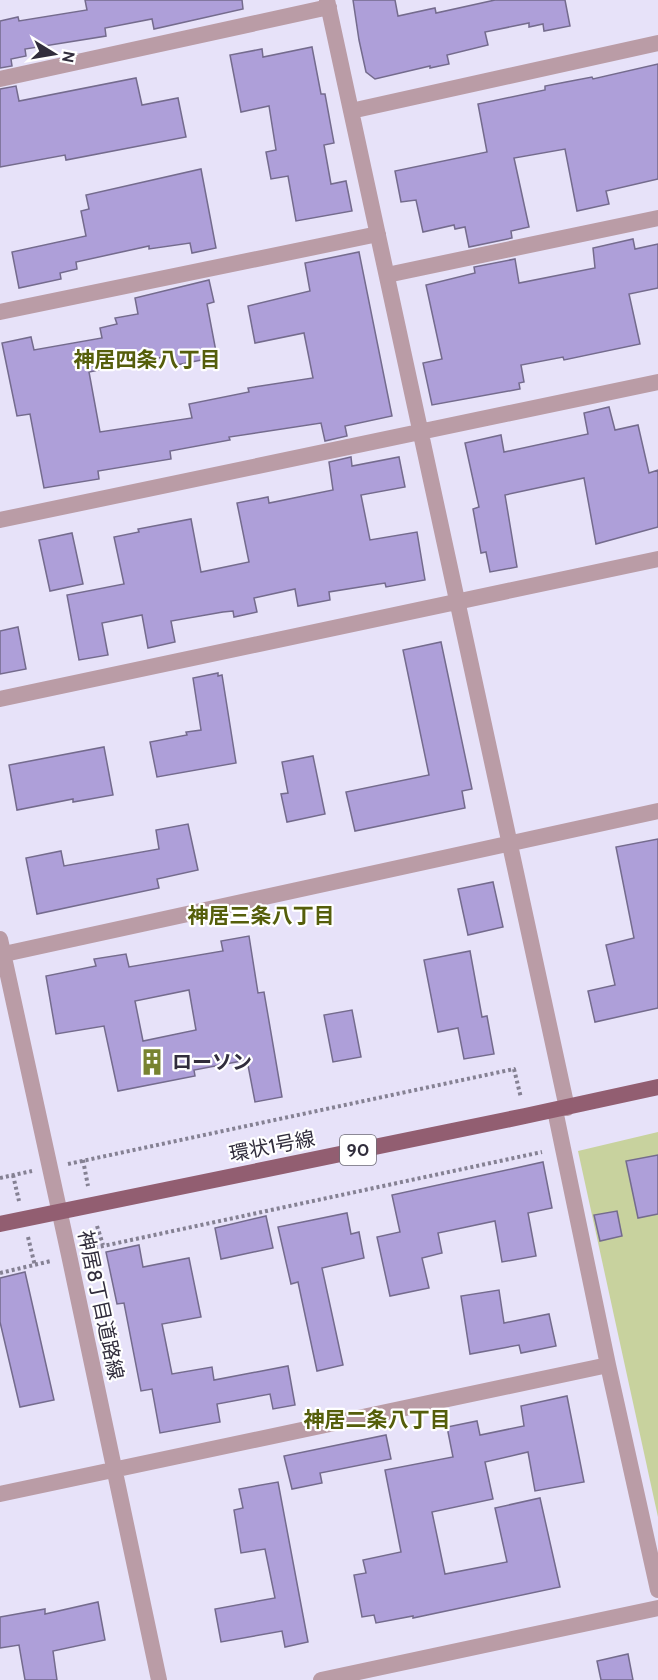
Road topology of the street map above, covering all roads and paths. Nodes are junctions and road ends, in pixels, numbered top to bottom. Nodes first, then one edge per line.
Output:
1 (328, 3) edge
2 (658, 43) edge
3 (0, 79) edge
4 (351, 111) junction
5 (658, 218) edge
6 (378, 234) junction
7 (387, 275) junction
8 (0, 312) edge
9 (658, 382) edge
10 (421, 432) junction
11 (0, 520) edge
12 (658, 559) edge
13 (458, 603) junction
14 (0, 699) edge
15 (658, 811) edge
16 (509, 842) junction
17 (1, 950) edge
18 (514, 1069) dead end
19 (658, 1087) edge
20 (561, 1109) junction
21 (552, 1149) dead end
22 (49, 1168) junction
23 (0, 1178) edge
24 (58, 1211) junction
25 (0, 1224) edge
26 (69, 1255) junction
27 (0, 1274) edge
28 (608, 1365) junction
29 (114, 1470) junction
30 (0, 1494) edge
31 (658, 1590) edge
32 (658, 1608) edge
33 (159, 1680) edge
34 (321, 1680) edge

1 - 3 street
1 - 4 street
2 - 4 street
4 - 6 street
5 - 7 street
6 - 7 street
6 - 8 street
7 - 10 street
9 - 10 street
10 - 11 street
10 - 13 street
12 - 13 street
13 - 14 street
13 - 16 street
15 - 16 street
16 - 17 street
16 - 20 street
17 - 22 street, 神居8丁目道路線
18 - 22 path
19 - 20 main road, 環状1号線 / 90
20 - 24 main road, 環状1号線 / 90
20 - 28 street
21 - 26 path
22 - 23 path
22 - 24 street, 神居8丁目道路線
24 - 25 main road, 環状1号線 / 90
24 - 26 street, 神居8丁目道路線
26 - 27 path
26 - 29 street, 神居8丁目道路線
28 - 29 street
28 - 31 street
29 - 30 street
29 - 33 street, 神居8丁目道路線
32 - 34 street

